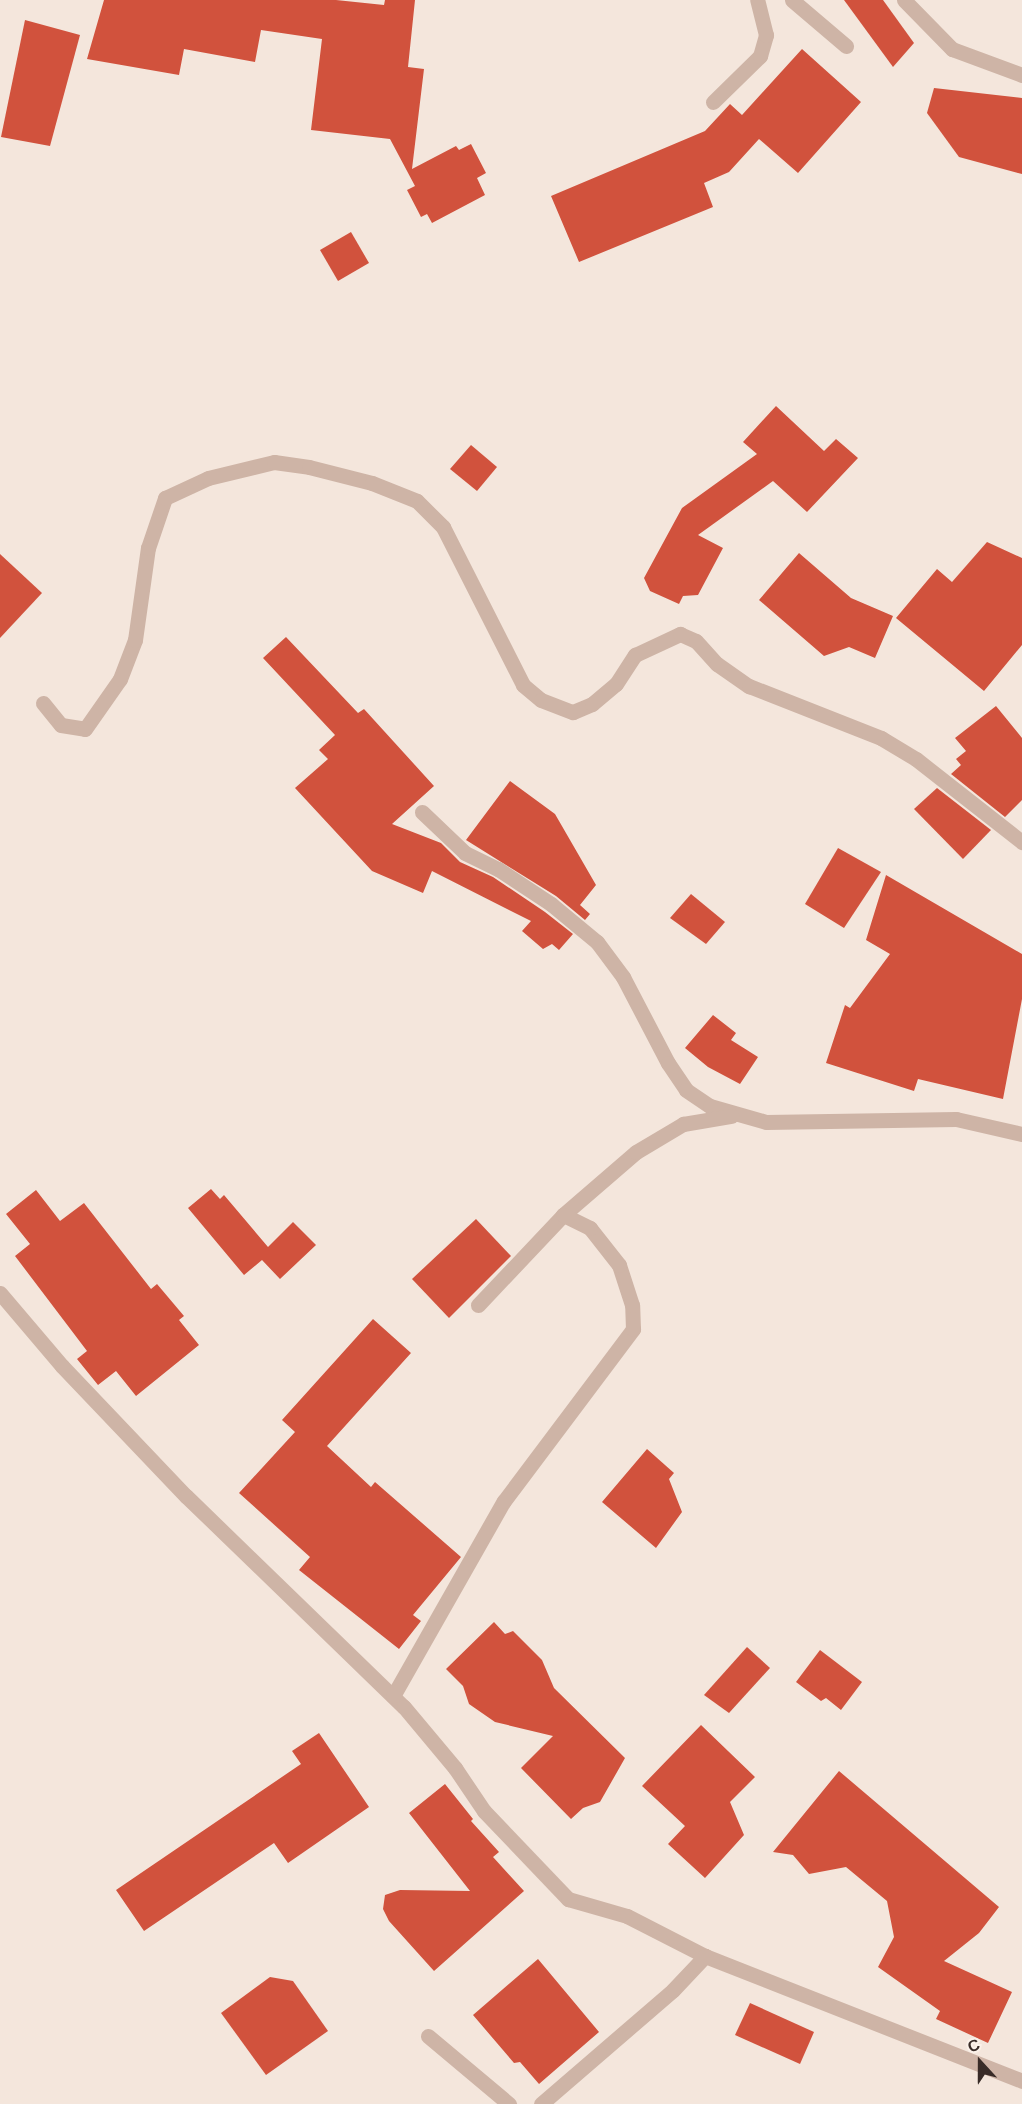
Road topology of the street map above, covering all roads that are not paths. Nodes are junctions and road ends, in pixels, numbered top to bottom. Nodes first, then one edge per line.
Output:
1 (757, 0) edge
2 (792, 0) edge
3 (904, 0) edge
4 (846, 46) dead end
5 (1022, 75) edge
6 (713, 102) dead end
7 (43, 703) dead end
8 (422, 812) dead end
9 (1022, 842) edge
10 (732, 1116) junction
11 (1022, 1134) edge
12 (563, 1215) junction
13 (0, 1293) edge
14 (478, 1305) dead end
15 (393, 1696) junction
16 (705, 1956) junction
17 (428, 2036) dead end
18 (1022, 2081) edge
19 (509, 2104) edge
20 (541, 2104) edge

1 - 6 street
2 - 4 street
3 - 5 street
7 - 9 street
8 - 10 street
10 - 11 street
10 - 12 street
12 - 14 street
12 - 15 street
13 - 15 street
15 - 16 street
16 - 18 street
16 - 20 street
17 - 19 street

